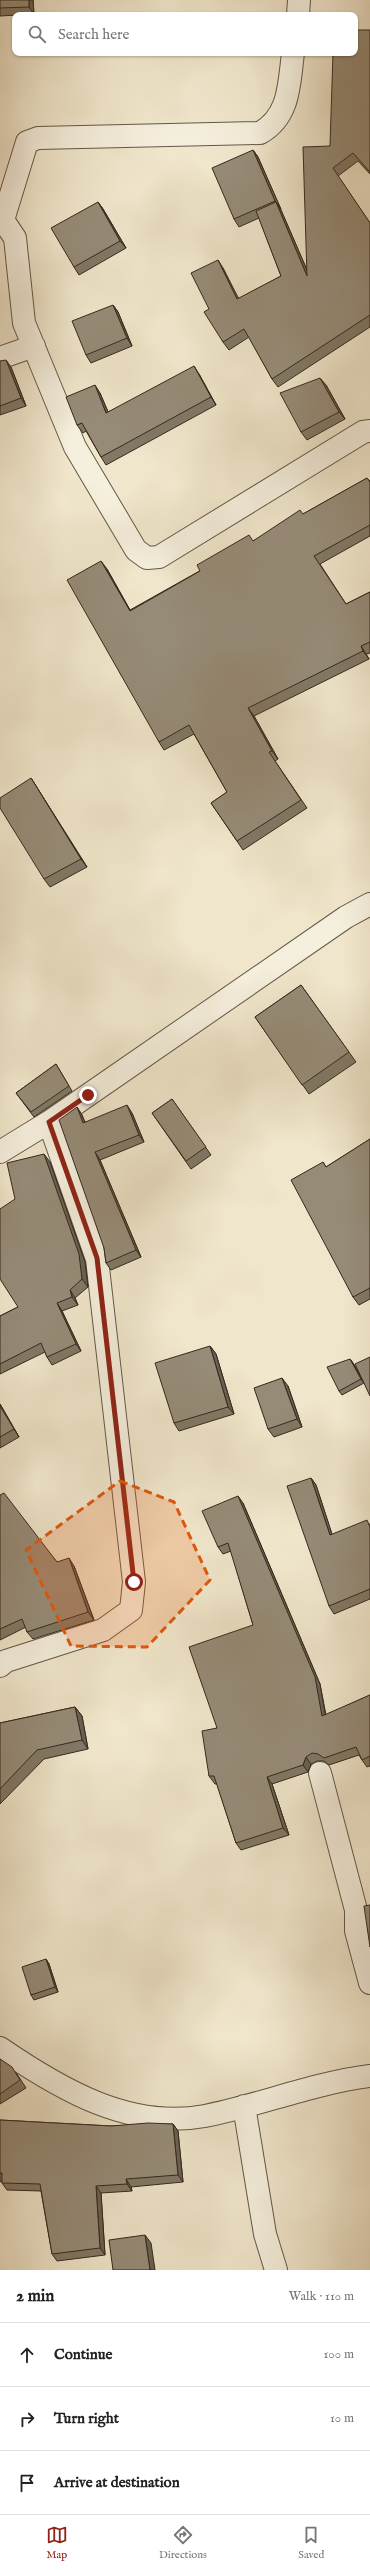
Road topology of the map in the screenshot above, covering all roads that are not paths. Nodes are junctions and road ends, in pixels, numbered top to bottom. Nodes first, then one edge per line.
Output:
1 (299, 0) edge
2 (298, 12) edge
3 (293, 56) edge
4 (1, 220) edge
5 (34, 346) junction
6 (0, 358) edge
7 (370, 432) edge
8 (368, 910) edge
9 (49, 1122) junction
10 (0, 1152) edge
11 (0, 1666) edge
12 (320, 1773) dead end
13 (370, 1983) edge
14 (0, 2048) edge
15 (370, 2076) edge
16 (244, 2106) junction
17 (276, 2270) edge

1 - 2 street
3 - 4 street
4 - 5 street
5 - 6 street
5 - 7 street
8 - 9 street
9 - 10 street
9 - 11 street
12 - 13 street
14 - 16 street
15 - 16 street
16 - 17 street

